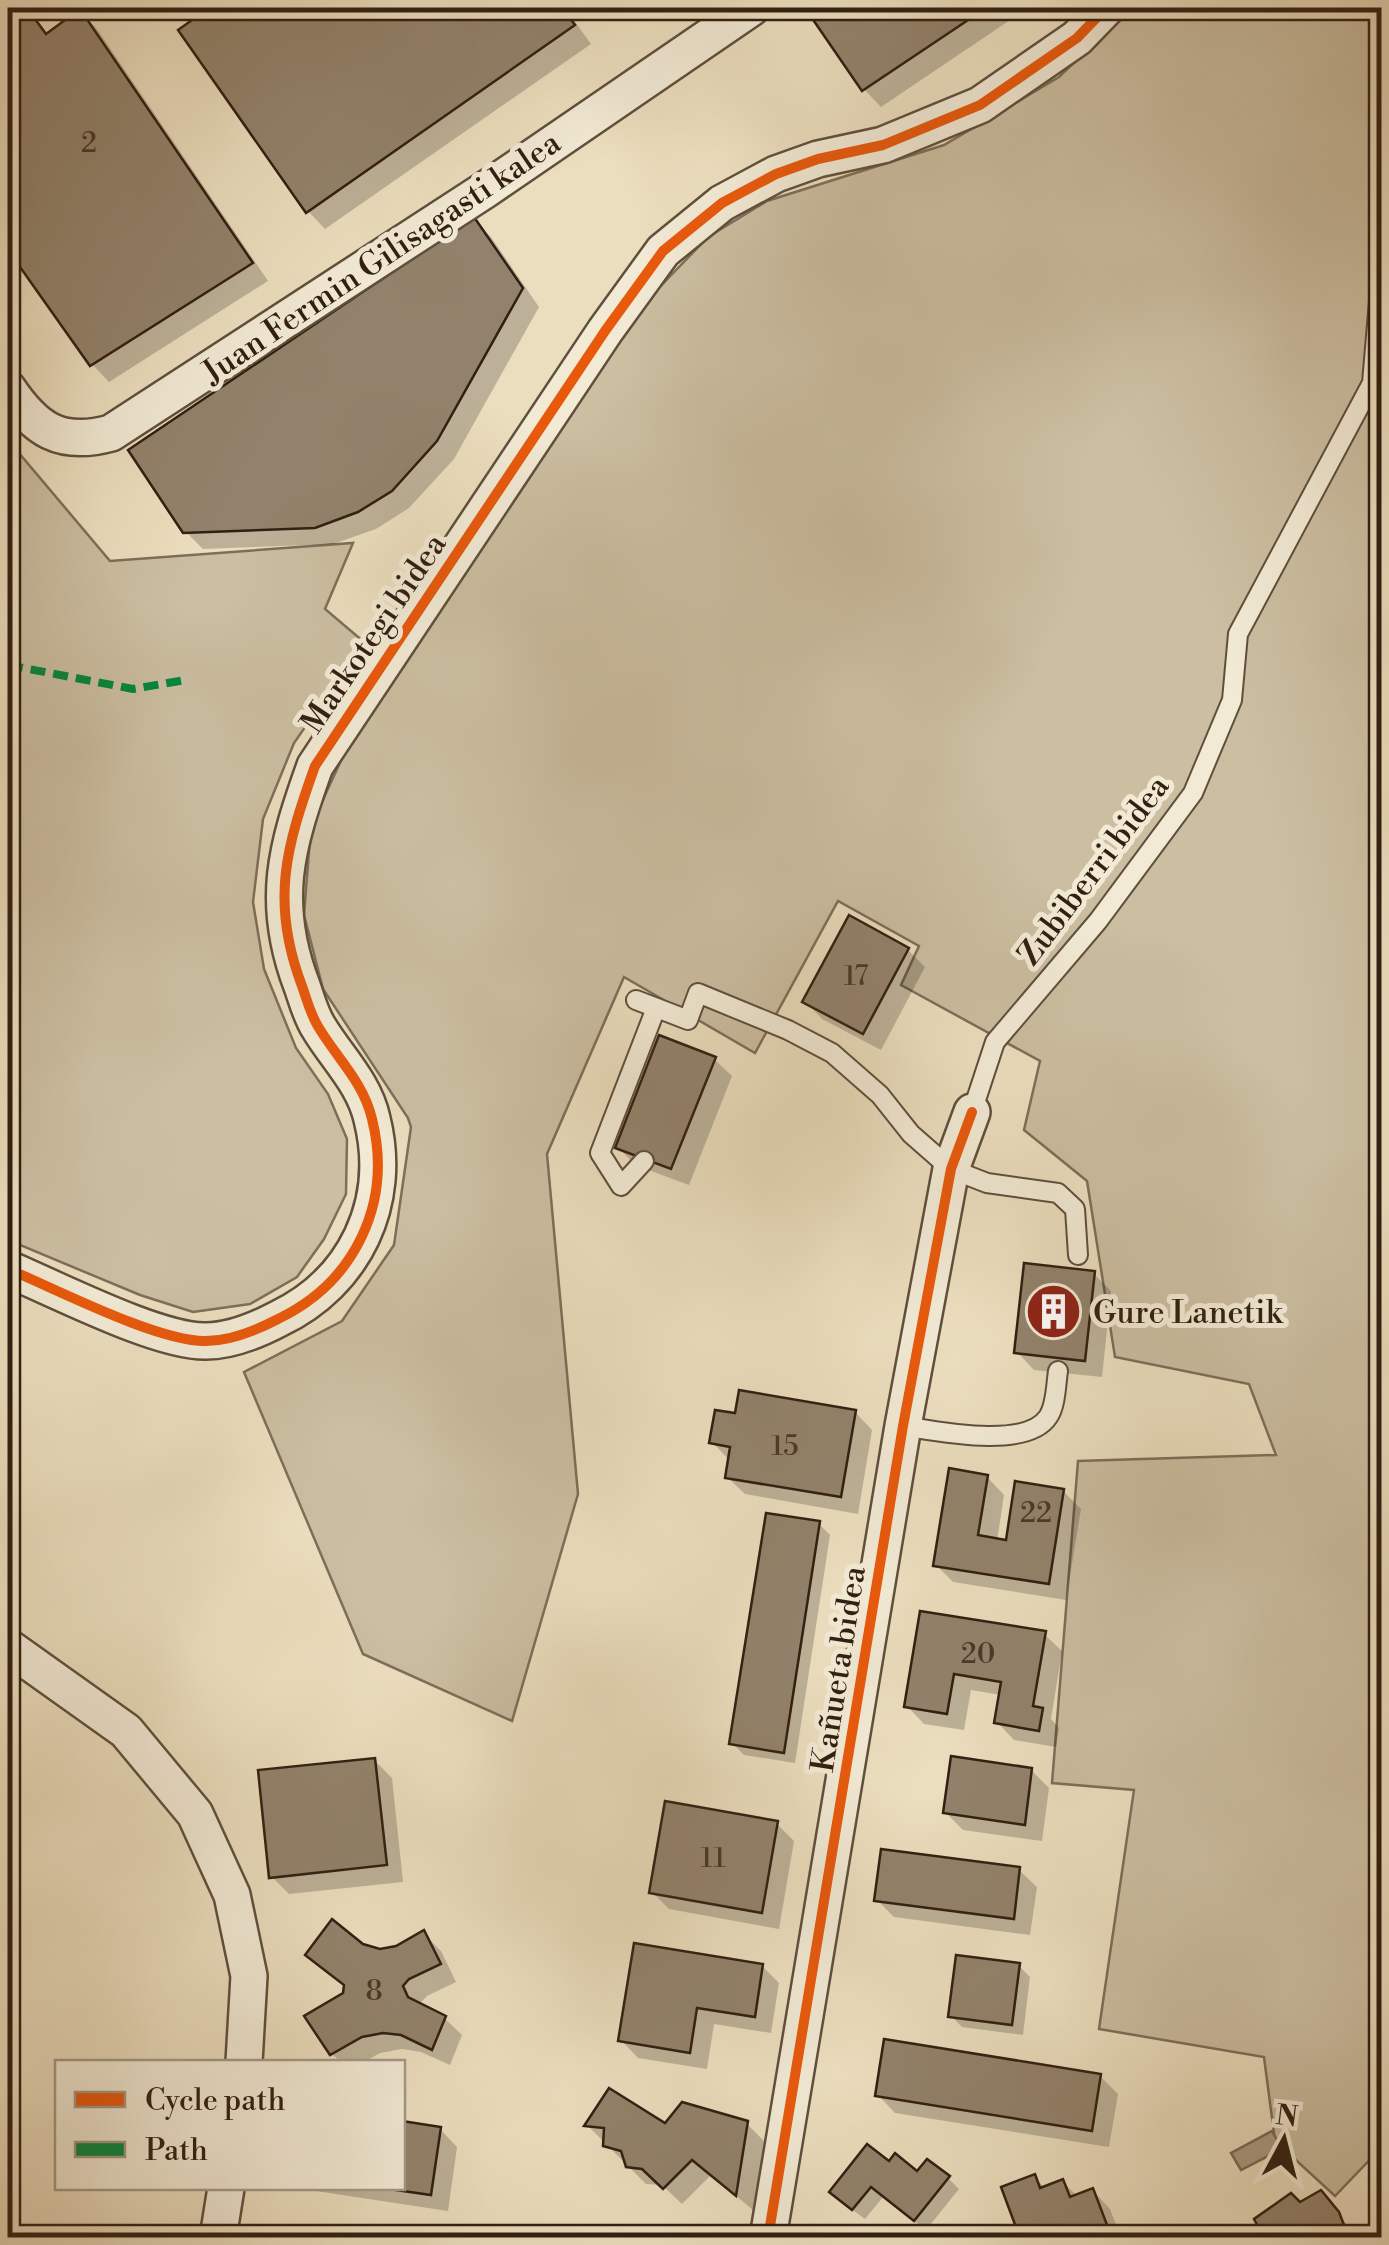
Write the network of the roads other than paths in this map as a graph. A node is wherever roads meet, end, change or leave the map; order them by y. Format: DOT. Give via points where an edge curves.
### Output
graph roads {
  1 [pos="1106,8"];
  2 [pos="729,14"];
  3 [pos="1382,266"];
  4 [pos="8,389"];
  5 [pos="636,1000"];
  6 [pos="656,1008"];
  7 [pos="972,1112"];
  8 [pos="644,1161"];
  9 [pos="951,1169"];
  10 [pos="1078,1255"];
  11 [pos="8,1269"];
  12 [pos="1058,1371"];
  13 [pos="904,1426"];
  14 [pos="8,1648"];
  15 [pos="244,2060"];
  16 [pos="226,2190"];
  17 [pos="218,2238"];
  18 [pos="768,2238"];
  1 -- 11 [label="street, Markotegi bidea" via="1078,38 980,105 883,145 776,174 722,203 663,251 315,766 290,834 282,901 292,961 317,1026 352,1072 372,1116 380,1169 370,1220 344,1270 306,1306 256,1330 206,1341 160,1332"];
  2 -- 4 [label="street, Juan Fermin Gilisagasti kalea" via="485,190 111,433 58,436 29,420"];
  3 -- 7 [label="lane, Zubiberri bidea" via="1372,384 1238,634 1232,700 1192,793 1098,921 996,1042"];
  5 -- 6 [label="lane"];
  6 -- 8 [label="lane" via="600,1153 621,1186"];
  6 -- 9 [label="lane" via="688,1020 698,992 832,1054"];
  7 -- 9 [label="street, Kañueta bidea"];
  9 -- 10 [label="lane" via="1058,1194 1075,1208"];
  9 -- 13 [label="street, Kañueta bidea"];
  12 -- 13 [label="lane" via="1049,1417 1035,1428 1012,1436"];
  13 -- 18 [label="street, Kañueta bidea"];
  14 -- 15 [label="street" via="126,1731 195,1814 232,1895 249,1976"];
  16 -- 17 [label="street"];
}
